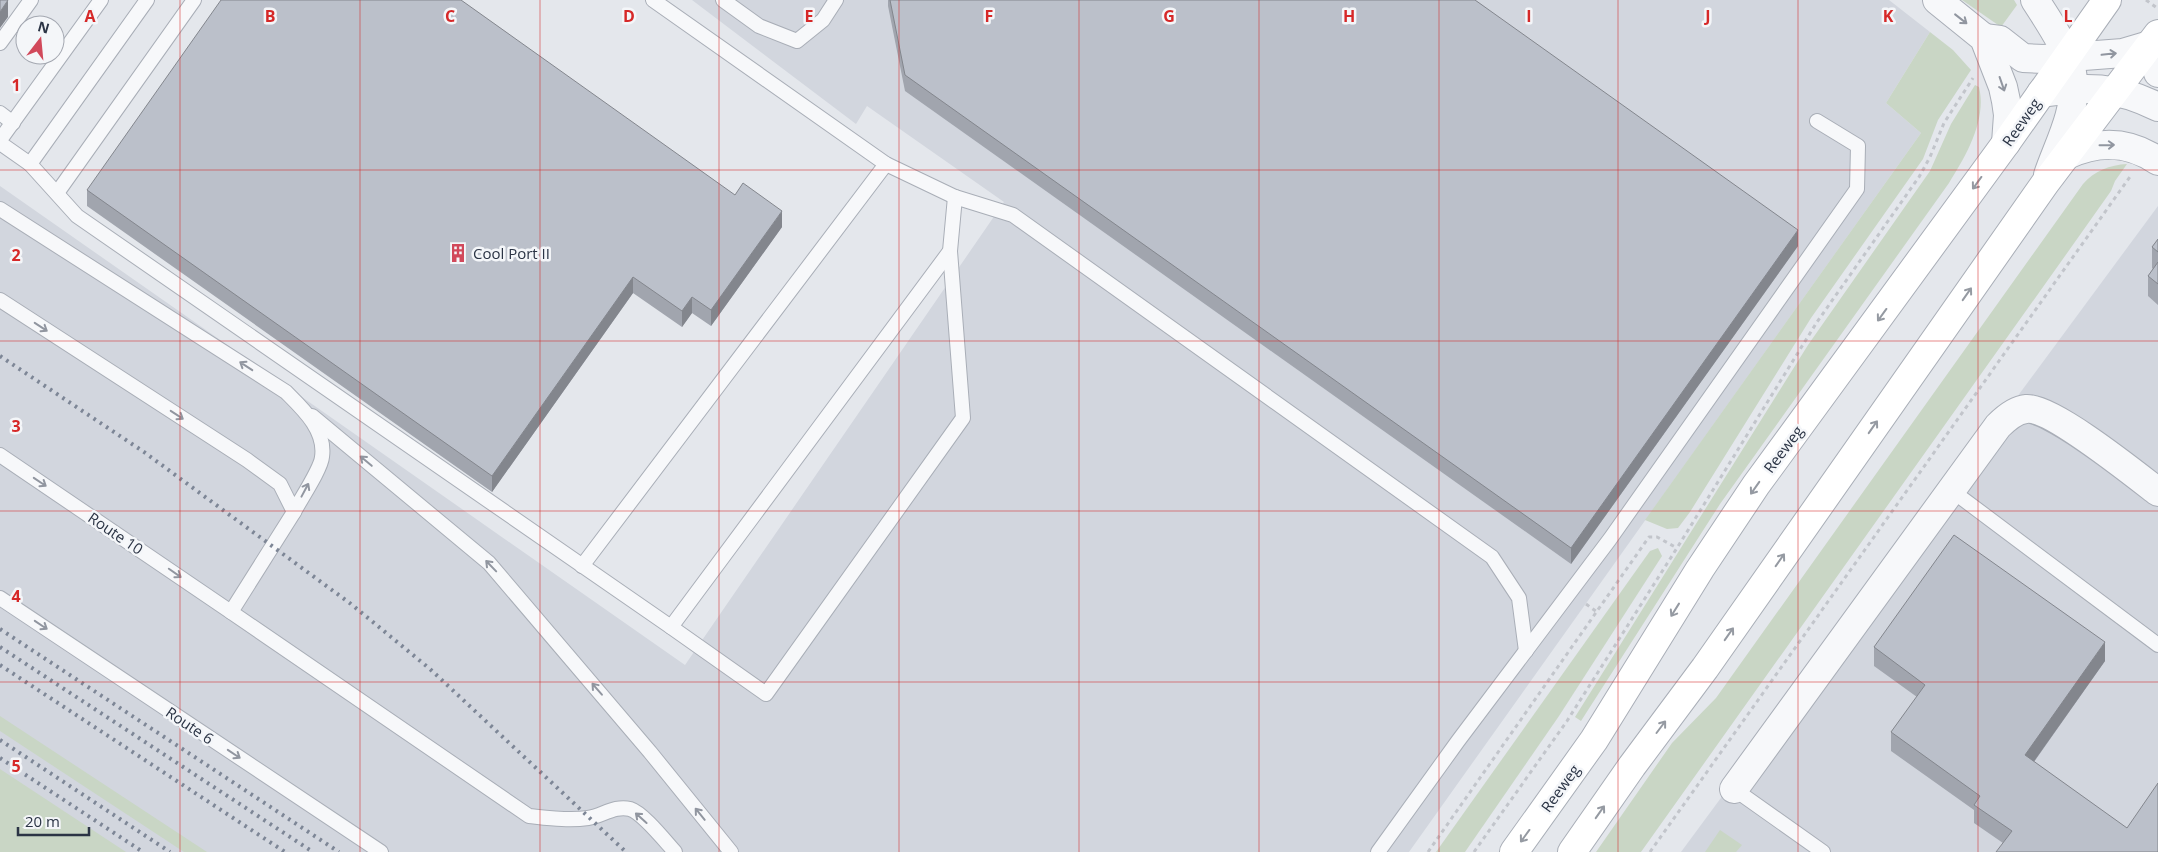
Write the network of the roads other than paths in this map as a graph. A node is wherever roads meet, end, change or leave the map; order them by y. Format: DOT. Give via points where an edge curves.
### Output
graph roads {
  1 [pos="31,0"];
  2 [pos="101,0"];
  3 [pos="147,0"];
  4 [pos="194,0"];
  5 [pos="653,0"];
  6 [pos="723,0"];
  7 [pos="836,0"];
  8 [pos="1937,0"];
  9 [pos="2041,10"];
  10 [pos="2100,11"];
  11 [pos="2154,39"];
  12 [pos="0,43"];
  13 [pos="1987,46"];
  14 [pos="2067,58"];
  15 [pos="2158,73"];
  16 [pos="2073,90"];
  17 [pos="2116,90"];
  18 [pos="2041,94"];
  19 [pos="2158,107"];
  20 [pos="0,113"];
  21 [pos="1817,120"];
  22 [pos="13,123"];
  23 [pos="0,141"];
  24 [pos="2006,143"];
  25 [pos="2067,155"];
  26 [pos="2152,157"];
  27 [pos="30,164"];
  28 [pos="886,164"];
  29 [pos="2046,182"];
  30 [pos="57,193"];
  31 [pos="956,197"];
  32 [pos="0,209"];
  33 [pos="950,251"];
  34 [pos="0,300"];
  35 [pos="308,413"];
  36 [pos="0,455"];
  37 [pos="1951,490"];
  38 [pos="2158,492"];
  39 [pos="294,512"];
  40 [pos="582,566"];
  41 [pos="0,598"];
  42 [pos="231,612"];
  43 [pos="671,627"];
  44 [pos="2158,646"];
  45 [pos="1526,651"];
  46 [pos="1734,789"];
  47 [pos="381,852"];
  48 [pos="675,852"];
  49 [pos="731,852"];
  50 [pos="1378,852"];
  51 [pos="1514,852"];
  52 [pos="1572,852"];
  53 [pos="1823,852"];
  1 -- 12 [label="lane"];
  2 -- 22 [label="lane"];
  3 -- 27 [label="lane"];
  4 -- 30 [label="lane"];
  5 -- 28 [label="lane"];
  6 -- 7 [label="lane" via="759,26 797,41 823,20"];
  8 -- 13 [label="street, one-way"];
  9 -- 10 [label="street" via="2076,24"];
  9 -- 14 [label="street"];
  10 -- 14 [label="main road, Reeweg"];
  14 -- 11 [label="street, one-way" via="2123,53"];
  11 -- 15 [label="street"];
  11 -- 17 [label="main road"];
  13 -- 14 [label="street" via="2000,40 2023,58"];
  13 -- 24 [label="street, one-way" via="2006,101"];
  14 -- 16 [label="street"];
  14 -- 18 [label="main road, Reeweg"];
  16 -- 17 [label="street"];
  16 -- 18 [label="street"];
  16 -- 29 [label="street" via="2066,128"];
  17 -- 19 [label="street"];
  17 -- 25 [label="main road"];
  18 -- 24 [label="main road, Reeweg"];
  20 -- 22 [label="lane"];
  21 -- 45 [label="lane" via="1858,146 1857,189 1610,539"];
  22 -- 23 [label="lane"];
  23 -- 27 [label="lane"];
  24 -- 51 [label="main road, Reeweg, one-way" via="1756,485 1594,740"];
  25 -- 26 [label="street, one-way" via="2091,146 2106,145 2134,147"];
  25 -- 29 [label="main road"];
  27 -- 30 [label="lane"];
  28 -- 31 [label="lane"];
  28 -- 40 [label="lane"];
  52 -- 29 [label="main road, one-way"];
  30 -- 40 [label="lane" via="77,216"];
  31 -- 33 [label="lane"];
  31 -- 45 [label="lane" via="1013,215 1492,558 1520,598"];
  35 -- 32 [label="lane, one-way" via="286,392"];
  33 -- 43 [label="lane"];
  33 -- 43 [label="lane" via="963,418 766,694"];
  34 -- 39 [label="lane, one-way" via="247,460 280,484"];
  39 -- 35 [label="lane, one-way" via="322,459 322,442"];
  49 -- 35 [label="lane, one-way" via="644,744 489,563"];
  36 -- 42 [label="lane, Route 10, one-way"];
  37 -- 38 [label="street" via="2007,416 2027,408 2042,412 2071,429"];
  37 -- 44 [label="lane"];
  37 -- 46 [label="street"];
  39 -- 42 [label="lane"];
  40 -- 43 [label="lane"];
  41 -- 47 [label="lane, Route 6, one-way"];
  48 -- 42 [label="lane, Route 10, one-way" via="631,810 621,808 581,819 529,816"];
  45 -- 50 [label="lane"];
  46 -- 53 [label="lane"];
}
